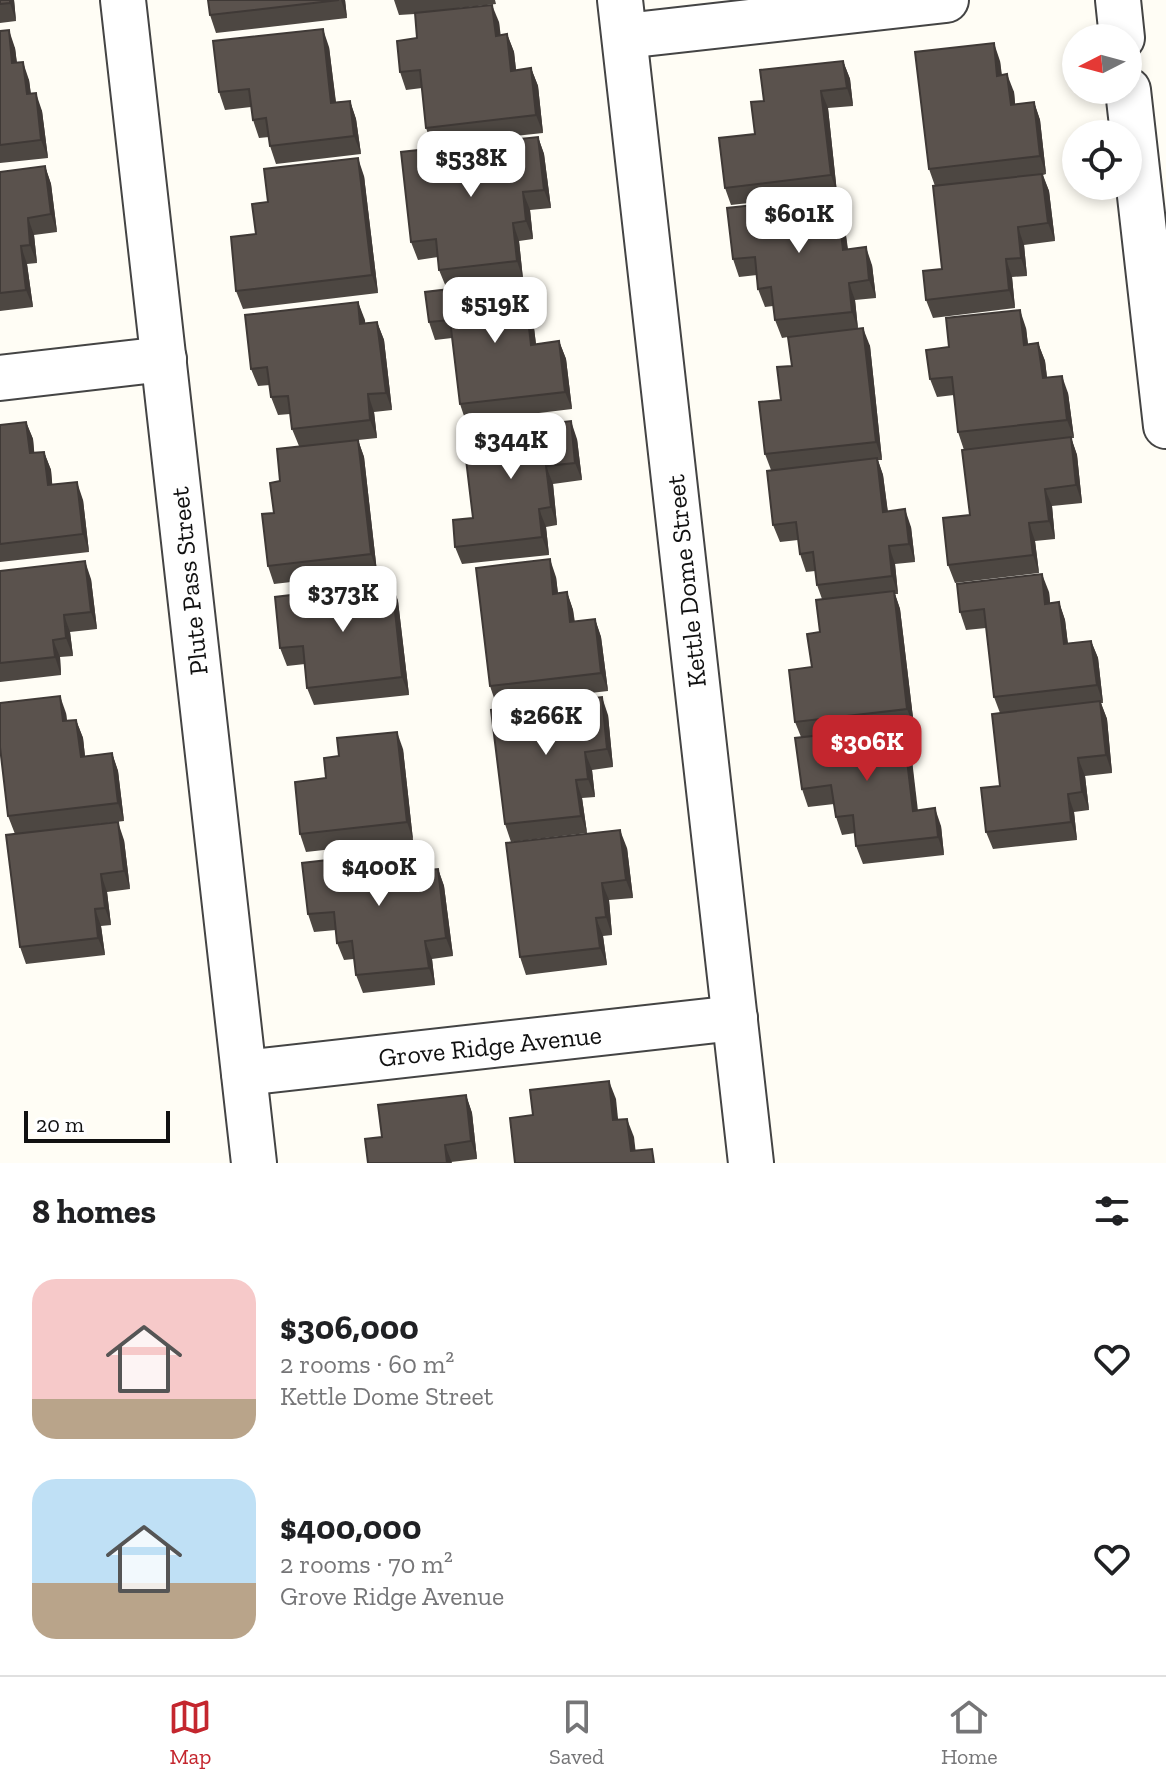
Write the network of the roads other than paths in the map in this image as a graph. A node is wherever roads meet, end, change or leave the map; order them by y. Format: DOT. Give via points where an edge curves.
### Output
graph roads {
  1 [pos="123,0"];
  2 [pos="946,0"];
  3 [pos="1118,0"];
  4 [pos="622,18"];
  5 [pos="1121,24"];
  6 [pos="1130,104"];
  7 [pos="1161,342"];
  8 [pos="164,359"];
  9 [pos="0,378"];
  10 [pos="1166,426"];
  11 [pos="735,1018"];
  12 [pos="244,1073"];
  13 [pos="254,1163"];
  14 [pos="751,1163"];
  1 -- 8 [label="street, Plute Pass Street"];
  2 -- 4 [label="street"];
  3 -- 5 [label="street"];
  4 -- 11 [label="street, Kettle Dome Street"];
  6 -- 7 [label="street"];
  7 -- 10 [label="street"];
  8 -- 9 [label="street"];
  8 -- 12 [label="street, Plute Pass Street"];
  11 -- 12 [label="street, Grove Ridge Avenue"];
  11 -- 14 [label="street, Kettle Dome Street"];
  12 -- 13 [label="street, Plute Pass Street"];
}
